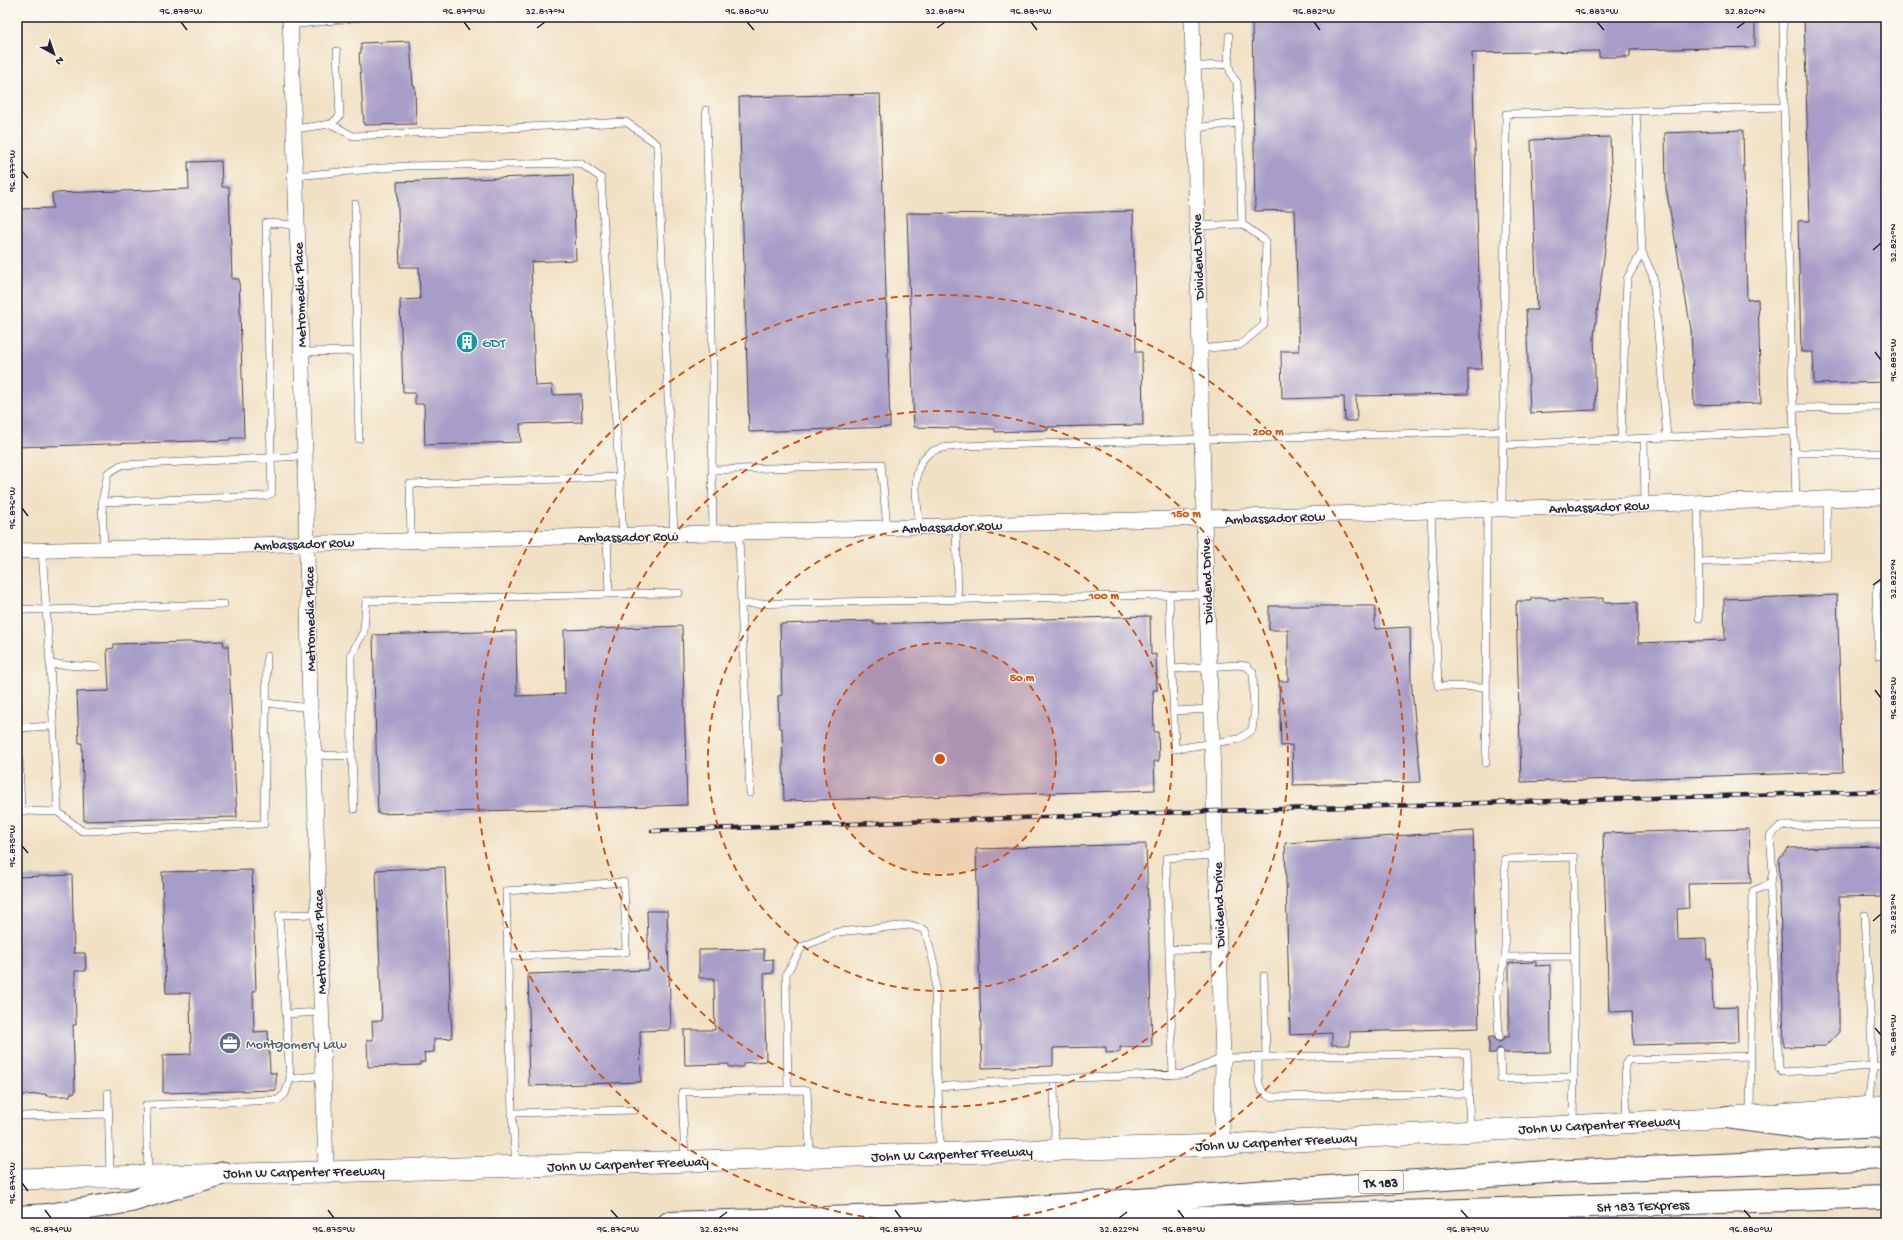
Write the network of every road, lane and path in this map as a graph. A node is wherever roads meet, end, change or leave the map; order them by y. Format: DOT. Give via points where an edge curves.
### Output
graph roads {
  1 [pos="362,17"];
  2 [pos="1192,17"];
  3 [pos="1783,17"];
  4 [pos="290,21"];
  5 [pos="1228,36"];
  6 [pos="337,51"];
  7 [pos="1229,64"];
  8 [pos="1192,68"];
  9 [pos="1784,108"];
  10 [pos="706,110"];
  11 [pos="1636,111"];
  12 [pos="1238,123"];
  13 [pos="331,124"];
  14 [pos="1193,128"];
  15 [pos="294,129"];
  16 [pos="296,176"];
  17 [pos="355,204"];
  18 [pos="1242,224"];
  19 [pos="297,225"];
  20 [pos="1196,226"];
  21 [pos="1642,252"];
  22 [pos="1199,350"];
  23 [pos="357,351"];
  24 [pos="302,352"];
  25 [pos="1886,407"];
  26 [pos="1792,408"];
  27 [pos="1503,431"];
  28 [pos="1793,431"];
  29 [pos="1667,437"];
  30 [pos="1644,438"];
  31 [pos="359,439"];
  32 [pos="1621,439"];
  33 [pos="1202,440"];
  34 [pos="1502,445"];
  35 [pos="1794,453"];
  36 [pos="1886,453"];
  37 [pos="305,456"];
  38 [pos="271,457"];
  39 [pos="712,470"];
  40 [pos="619,477"];
  41 [pos="1886,497"];
  42 [pos="1827,499"];
  43 [pos="1796,500"];
  44 [pos="102,502"];
  45 [pos="1698,503"];
  46 [pos="1645,505"];
  47 [pos="1495,510"];
  48 [pos="1431,512"];
  49 [pos="1204,519"];
  50 [pos="956,526"];
  51 [pos="920,527"];
  52 [pos="887,528"];
  53 [pos="739,532"];
  54 [pos="713,533"];
  55 [pos="674,534"];
  56 [pos="607,536"];
  57 [pos="623,536"];
  58 [pos="411,541"];
  59 [pos="307,543"];
  60 [pos="104,549"];
  61 [pos="42,550"];
  62 [pos="17,551"];
  63 [pos="1698,562"];
  64 [pos="1886,580"];
  65 [pos="679,593"];
  66 [pos="609,594"];
  67 [pos="1169,595"];
  68 [pos="1207,595"];
  69 [pos="958,600"];
  70 [pos="224,604"];
  71 [pos="741,604"];
  72 [pos="17,609"];
  73 [pos="46,610"];
  74 [pos="1698,618"];
  75 [pos="267,656"];
  76 [pos="1879,656"];
  77 [pos="50,664"];
  78 [pos="1209,666"];
  79 [pos="97,667"];
  80 [pos="1172,669"];
  81 [pos="1486,687"];
  82 [pos="266,703"];
  83 [pos="310,708"];
  84 [pos="1211,710"];
  85 [pos="1174,711"];
  86 [pos="17,712"];
  87 [pos="53,726"];
  88 [pos="18,728"];
  89 [pos="1212,743"];
  90 [pos="314,755"];
  91 [pos="352,756"];
  92 [pos="1486,763"];
  93 [pos="750,793"];
  94 [pos="354,809"];
  95 [pos="58,812"];
  96 [pos="1886,825"];
  97 [pos="1216,855"];
  98 [pos="1770,884"];
  99 [pos="319,914"];
  100 [pos="1865,915"];
  101 [pos="1169,949"];
  102 [pos="1219,950"];
  103 [pos="508,956"];
  104 [pos="1575,956"];
  105 [pos="1505,957"];
  106 [pos="1264,976"];
  107 [pos="321,1012"];
  108 [pos="286,1014"];
  109 [pos="1499,1037"];
  110 [pos="1500,1053"];
  111 [pos="1751,1056"];
  112 [pos="1258,1057"];
  113 [pos="1266,1057"];
  114 [pos="1223,1058"];
  115 [pos="1873,1066"];
  116 [pos="1886,1066"];
  117 [pos="323,1075"];
  118 [pos="1173,1075"];
  119 [pos="1574,1077"];
  120 [pos="290,1079"];
  121 [pos="1054,1079"];
  122 [pos="938,1088"];
  123 [pos="788,1090"];
  124 [pos="108,1093"];
  125 [pos="1469,1093"];
  126 [pos="1877,1107"];
  127 [pos="635,1110"];
  128 [pos="512,1113"];
  129 [pos="108,1114"];
  130 [pos="17,1116"];
  131 [pos="1750,1116"];
  132 [pos="1727,1117"];
  133 [pos="1627,1122"];
  134 [pos="1573,1126"];
  135 [pos="1886,1126"];
  136 [pos="1471,1131"];
  137 [pos="1222,1145"];
  138 [pos="1055,1150"];
  139 [pos="940,1153"];
  140 [pos="810,1157"];
  141 [pos="1886,1158"];
  142 [pos="685,1161"];
  143 [pos="516,1166"];
  144 [pos="326,1172"];
  145 [pos="224,1173"];
  146 [pos="148,1175"];
  147 [pos="110,1176"];
  148 [pos="17,1179"];
  149 [pos="1886,1197"];
  150 [pos="917,1215"];
  151 [pos="17,1217"];
  152 [pos="669,1223"];
  153 [pos="982,1223"];
  154 [pos="1040,1223"];
  1 -- 4 [label="lane"];
  2 -- 8 [label="street, Dividend Drive"];
  3 -- 9 [label="lane"];
  4 -- 15 [label="street, Metromedia Place"];
  5 -- 7 [label="lane"];
  6 -- 13 [label="lane" via="340,116"];
  7 -- 8 [label="lane"];
  7 -- 12 [label="lane" via="1231,77 1236,82"];
  8 -- 14 [label="street, Dividend Drive"];
  9 -- 11 [label="lane"];
  9 -- 26 [label="lane"];
  10 -- 39 [label="lane" via="713,373"];
  11 -- 21 [label="lane"];
  11 -- 27 [label="lane" via="1506,114"];
  12 -- 14 [label="lane"];
  12 -- 18 [label="lane"];
  13 -- 15 [label="lane"];
  13 -- 55 [label="lane" via="353,136 626,122 657,144"];
  14 -- 20 [label="street, Dividend Drive"];
  15 -- 16 [label="street, Metromedia Place"];
  16 -- 19 [label="street, Metromedia Place"];
  16 -- 40 [label="lane" via="406,166 580,163 601,178"];
  17 -- 23 [label="lane"];
  18 -- 20 [label="lane"];
  18 -- 22 [label="lane" via="1266,241 1264,325 1240,345"];
  19 -- 24 [label="street, Metromedia Place"];
  19 -- 38 [label="lane" via="266,223"];
  20 -- 22 [label="street, Dividend Drive"];
  21 -- 29 [label="lane" via="1653,276"];
  21 -- 32 [label="lane" via="1627,279"];
  22 -- 33 [label="street, Dividend Drive"];
  23 -- 24 [label="lane"];
  23 -- 31 [label="lane"];
  24 -- 37 [label="street, Metromedia Place"];
  25 -- 26 [label="lane"];
  26 -- 28 [label="lane"];
  27 -- 33 [label="lane"];
  27 -- 34 [label="lane"];
  28 -- 29 [label="lane"];
  28 -- 35 [label="lane"];
  29 -- 30 [label="lane"];
  30 -- 32 [label="lane"];
  30 -- 46 [label="lane"];
  32 -- 34 [label="lane"];
  33 -- 49 [label="street, Dividend Drive"];
  33 -- 51 [label="lane" via="941,448 927,454 918,469 916,492"];
  34 -- 47 [label="lane"];
  35 -- 36 [label="lane"];
  35 -- 43 [label="lane"];
  37 -- 38 [label="lane"];
  37 -- 59 [label="street, Metromedia Place"];
  38 -- 44 [label="lane" via="121,464 108,473"];
  38 -- 44 [label="lane" via="272,493 266,496"];
  39 -- 52 [label="lane" via="881,464"];
  39 -- 54 [label="lane"];
  40 -- 57 [label="lane"];
  40 -- 58 [label="lane" via="410,484"];
  41 -- 42 [label="street, Ambassador Row"];
  42 -- 43 [label="street, Ambassador Row"];
  42 -- 63 [label="lane" via="1827,556"];
  43 -- 45 [label="street, Ambassador Row"];
  44 -- 60 [label="lane"];
  45 -- 46 [label="street, Ambassador Row"];
  45 -- 63 [label="lane"];
  46 -- 47 [label="street, Ambassador Row"];
  47 -- 48 [label="street, Ambassador Row"];
  47 -- 81 [label="lane"];
  48 -- 49 [label="street, Ambassador Row"];
  48 -- 81 [label="lane" via="1438,686"];
  49 -- 50 [label="street, Ambassador Row"];
  49 -- 68 [label="street, Dividend Drive"];
  50 -- 51 [label="street, Ambassador Row"];
  50 -- 69 [label="lane"];
  51 -- 52 [label="street, Ambassador Row"];
  52 -- 53 [label="street, Ambassador Row"];
  53 -- 54 [label="street, Ambassador Row"];
  53 -- 71 [label="lane"];
  54 -- 55 [label="street, Ambassador Row"];
  55 -- 57 [label="street, Ambassador Row"];
  56 -- 57 [label="street, Ambassador Row"];
  56 -- 58 [label="street, Ambassador Row"];
  56 -- 66 [label="lane"];
  58 -- 59 [label="street, Ambassador Row"];
  59 -- 60 [label="street, Ambassador Row"];
  59 -- 83 [label="street, Metromedia Place"];
  60 -- 61 [label="street, Ambassador Row"];
  61 -- 62 [label="street, Ambassador Row"];
  61 -- 73 [label="lane"];
  63 -- 74 [label="lane"];
  64 -- 76 [label="lane" via="1878,586 1876,593"];
  65 -- 66 [label="lane"];
  66 -- 91 [label="lane" via="366,601 364,631 351,655"];
  67 -- 68 [label="lane"];
  67 -- 69 [label="lane"];
  67 -- 80 [label="lane"];
  68 -- 78 [label="street, Dividend Drive"];
  69 -- 71 [label="lane"];
  70 -- 73 [label="lane"];
  71 -- 93 [label="lane"];
  72 -- 73 [label="lane"];
  73 -- 77 [label="lane"];
  75 -- 82 [label="lane"];
  77 -- 79 [label="lane"];
  77 -- 87 [label="lane"];
  78 -- 80 [label="lane"];
  78 -- 84 [label="street, Dividend Drive"];
  78 -- 89 [label="lane" via="1246,666 1253,672 1252,730 1239,739"];
  80 -- 85 [label="lane"];
  81 -- 92 [label="lane"];
  82 -- 83 [label="lane"];
  82 -- 95 [label="lane" via="264,824 82,831"];
  83 -- 90 [label="street, Metromedia Place"];
  84 -- 85 [label="lane"];
  84 -- 89 [label="street, Dividend Drive"];
  85 -- 89 [label="lane" via="1175,748"];
  86 -- 88 [label="lane"];
  87 -- 88 [label="lane"];
  87 -- 95 [label="lane"];
  88 -- 95 [label="lane" via="21,811"];
  89 -- 97 [label="street, Dividend Drive"];
  90 -- 91 [label="lane"];
  90 -- 99 [label="street, Metromedia Place"];
  91 -- 94 [label="lane"];
  96 -- 98 [label="lane" via="1780,826 1770,836"];
  97 -- 101 [label="lane" via="1166,858"];
  97 -- 102 [label="street, Dividend Drive"];
  98 -- 111 [label="lane" via="1753,891"];
  98 -- 115 [label="lane" via="1778,1068 1782,1072"];
  99 -- 107 [label="street, Metromedia Place"];
  99 -- 108 [label="lane" via="279,915"];
  100 -- 115 [label="lane"];
  101 -- 102 [label="lane"];
  101 -- 118 [label="lane"];
  102 -- 114 [label="street, Dividend Drive"];
  103 -- 103 [label="lane" via="506,891 624,882 626,952"];
  103 -- 128 [label="lane"];
  104 -- 105 [label="lane"];
  104 -- 105 [label="lane" via="1574,858 1505,859"];
  104 -- 119 [label="lane"];
  105 -- 109 [label="lane" via="1496,995"];
  106 -- 113 [label="lane"];
  107 -- 108 [label="lane"];
  107 -- 117 [label="street, Metromedia Place"];
  108 -- 120 [label="lane"];
  110 -- 119 [label="lane" via="1501,1079"];
  111 -- 131 [label="lane"];
  111 -- 133 [label="lane" via="1628,1060"];
  112 -- 113 [label="lane"];
  112 -- 114 [label="lane"];
  112 -- 125 [label="lane" via="1261,1091 1265,1096"];
  113 -- 125 [label="lane" via="1467,1053"];
  114 -- 118 [label="lane" via="1185,1074"];
  114 -- 137 [label="street, Dividend Drive"];
  115 -- 116 [label="lane"];
  115 -- 126 [label="lane"];
  117 -- 120 [label="lane"];
  117 -- 144 [label="street, Metromedia Place"];
  118 -- 121 [label="lane"];
  119 -- 134 [label="lane"];
  120 -- 146 [label="lane" via="285,1094 278,1100 146,1105"];
  121 -- 122 [label="lane"];
  121 -- 138 [label="lane"];
  122 -- 123 [label="lane" via="935,968 925,930 911,925 837,932 802,947 786,974"];
  122 -- 139 [label="lane"];
  123 -- 140 [label="lane" via="807,1090"];
  123 -- 142 [label="lane" via="682,1092"];
  124 -- 129 [label="lane"];
  125 -- 136 [label="lane"];
  126 -- 131 [label="main road, John W Carpenter Freeway"];
  127 -- 128 [label="lane"];
  128 -- 143 [label="lane"];
  129 -- 130 [label="lane"];
  129 -- 147 [label="lane"];
  131 -- 132 [label="main road, John W Carpenter Freeway"];
  132 -- 133 [label="main road, John W Carpenter Freeway"];
  132 -- 135 [label="highway" via="1812,1129"];
  133 -- 134 [label="main road, John W Carpenter Freeway"];
  134 -- 136 [label="main road, John W Carpenter Freeway"];
  136 -- 137 [label="main road, John W Carpenter Freeway"];
  137 -- 138 [label="main road, John W Carpenter Freeway"];
  138 -- 139 [label="main road, John W Carpenter Freeway"];
  139 -- 140 [label="main road, John W Carpenter Freeway"];
  140 -- 142 [label="main road, John W Carpenter Freeway"];
  141 -- 150 [label="highway, TX 183" via="1548,1172"];
  142 -- 143 [label="main road, John W Carpenter Freeway"];
  143 -- 144 [label="main road, John W Carpenter Freeway"];
  144 -- 145 [label="main road, John W Carpenter Freeway"];
  145 -- 146 [label="main road, John W Carpenter Freeway"];
  145 -- 151 [label="highway" via="131,1201 48,1215"];
  146 -- 147 [label="main road, John W Carpenter Freeway"];
  147 -- 148 [label="main road, John W Carpenter Freeway"];
  149 -- 154 [label="highway, SH 183 TEXpress"];
  150 -- 152 [label="highway, TX 183"];
  150 -- 153 [label="highway"];
}
